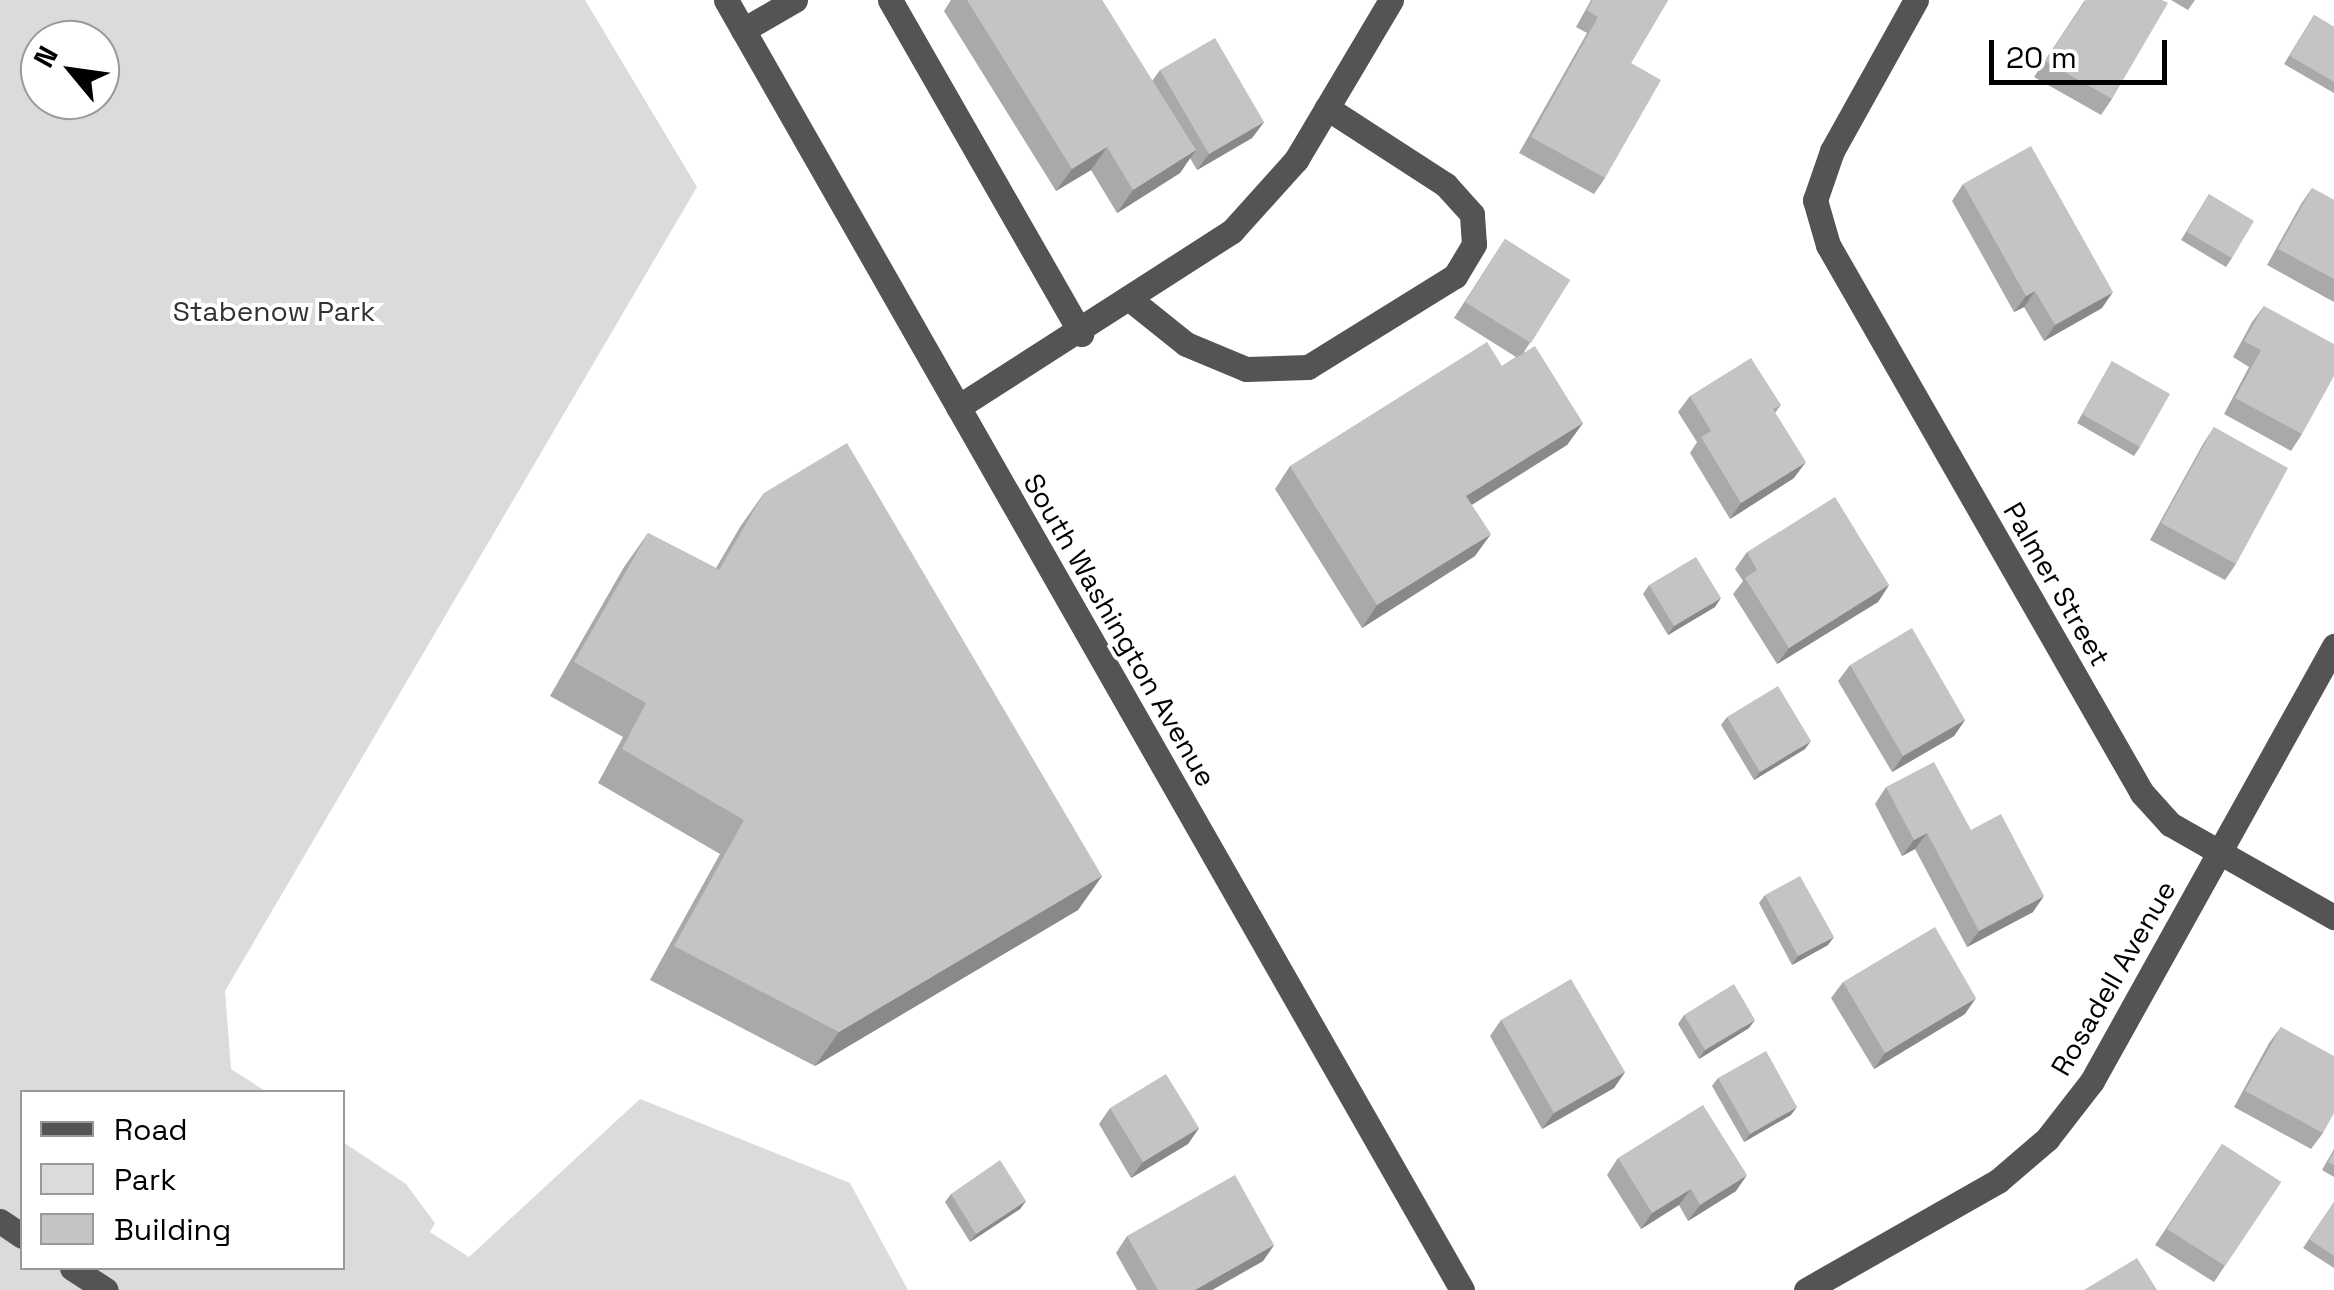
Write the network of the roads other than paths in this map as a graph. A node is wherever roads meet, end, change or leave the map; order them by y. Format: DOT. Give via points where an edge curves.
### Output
graph roads {
  1 [pos="726,0"];
  2 [pos="795,0"];
  3 [pos="890,0"];
  4 [pos="1391,0"];
  5 [pos="1916,0"];
  6 [pos="743,30"];
  7 [pos="1327,108"];
  8 [pos="1131,300"];
  9 [pos="1081,334"];
  10 [pos="958,407"];
  11 [pos="2334,646"];
  12 [pos="2219,852"];
  13 [pos="2334,918"];
  14 [pos="75,1270"];
  15 [pos="106,1290"];
  16 [pos="1462,1290"];
  17 [pos="1806,1290"];
  1 -- 6 [label="street, South Washington Avenue"];
  2 -- 6 [label="street"];
  3 -- 9 [label="street"];
  4 -- 7 [label="street"];
  5 -- 12 [label="street, Palmer Street" via="1815,200 1828,245 2142,793 2170,824"];
  6 -- 10 [label="street, South Washington Avenue"];
  7 -- 8 [label="street" via="1232,232"];
  7 -- 8 [label="street" via="1446,185 1472,214 1474,244 1455,276 1308,368 1246,369 1186,344"];
  8 -- 9 [label="street"];
  9 -- 10 [label="street"];
  10 -- 16 [label="street, South Washington Avenue"];
  11 -- 12 [label="street, Rosadell Avenue"];
  12 -- 13 [label="street, Palmer Street"];
  12 -- 17 [label="street, Rosadell Avenue" via="2092,1080 2047,1139 1998,1181"];
  14 -- 15 [label="street"];
}
